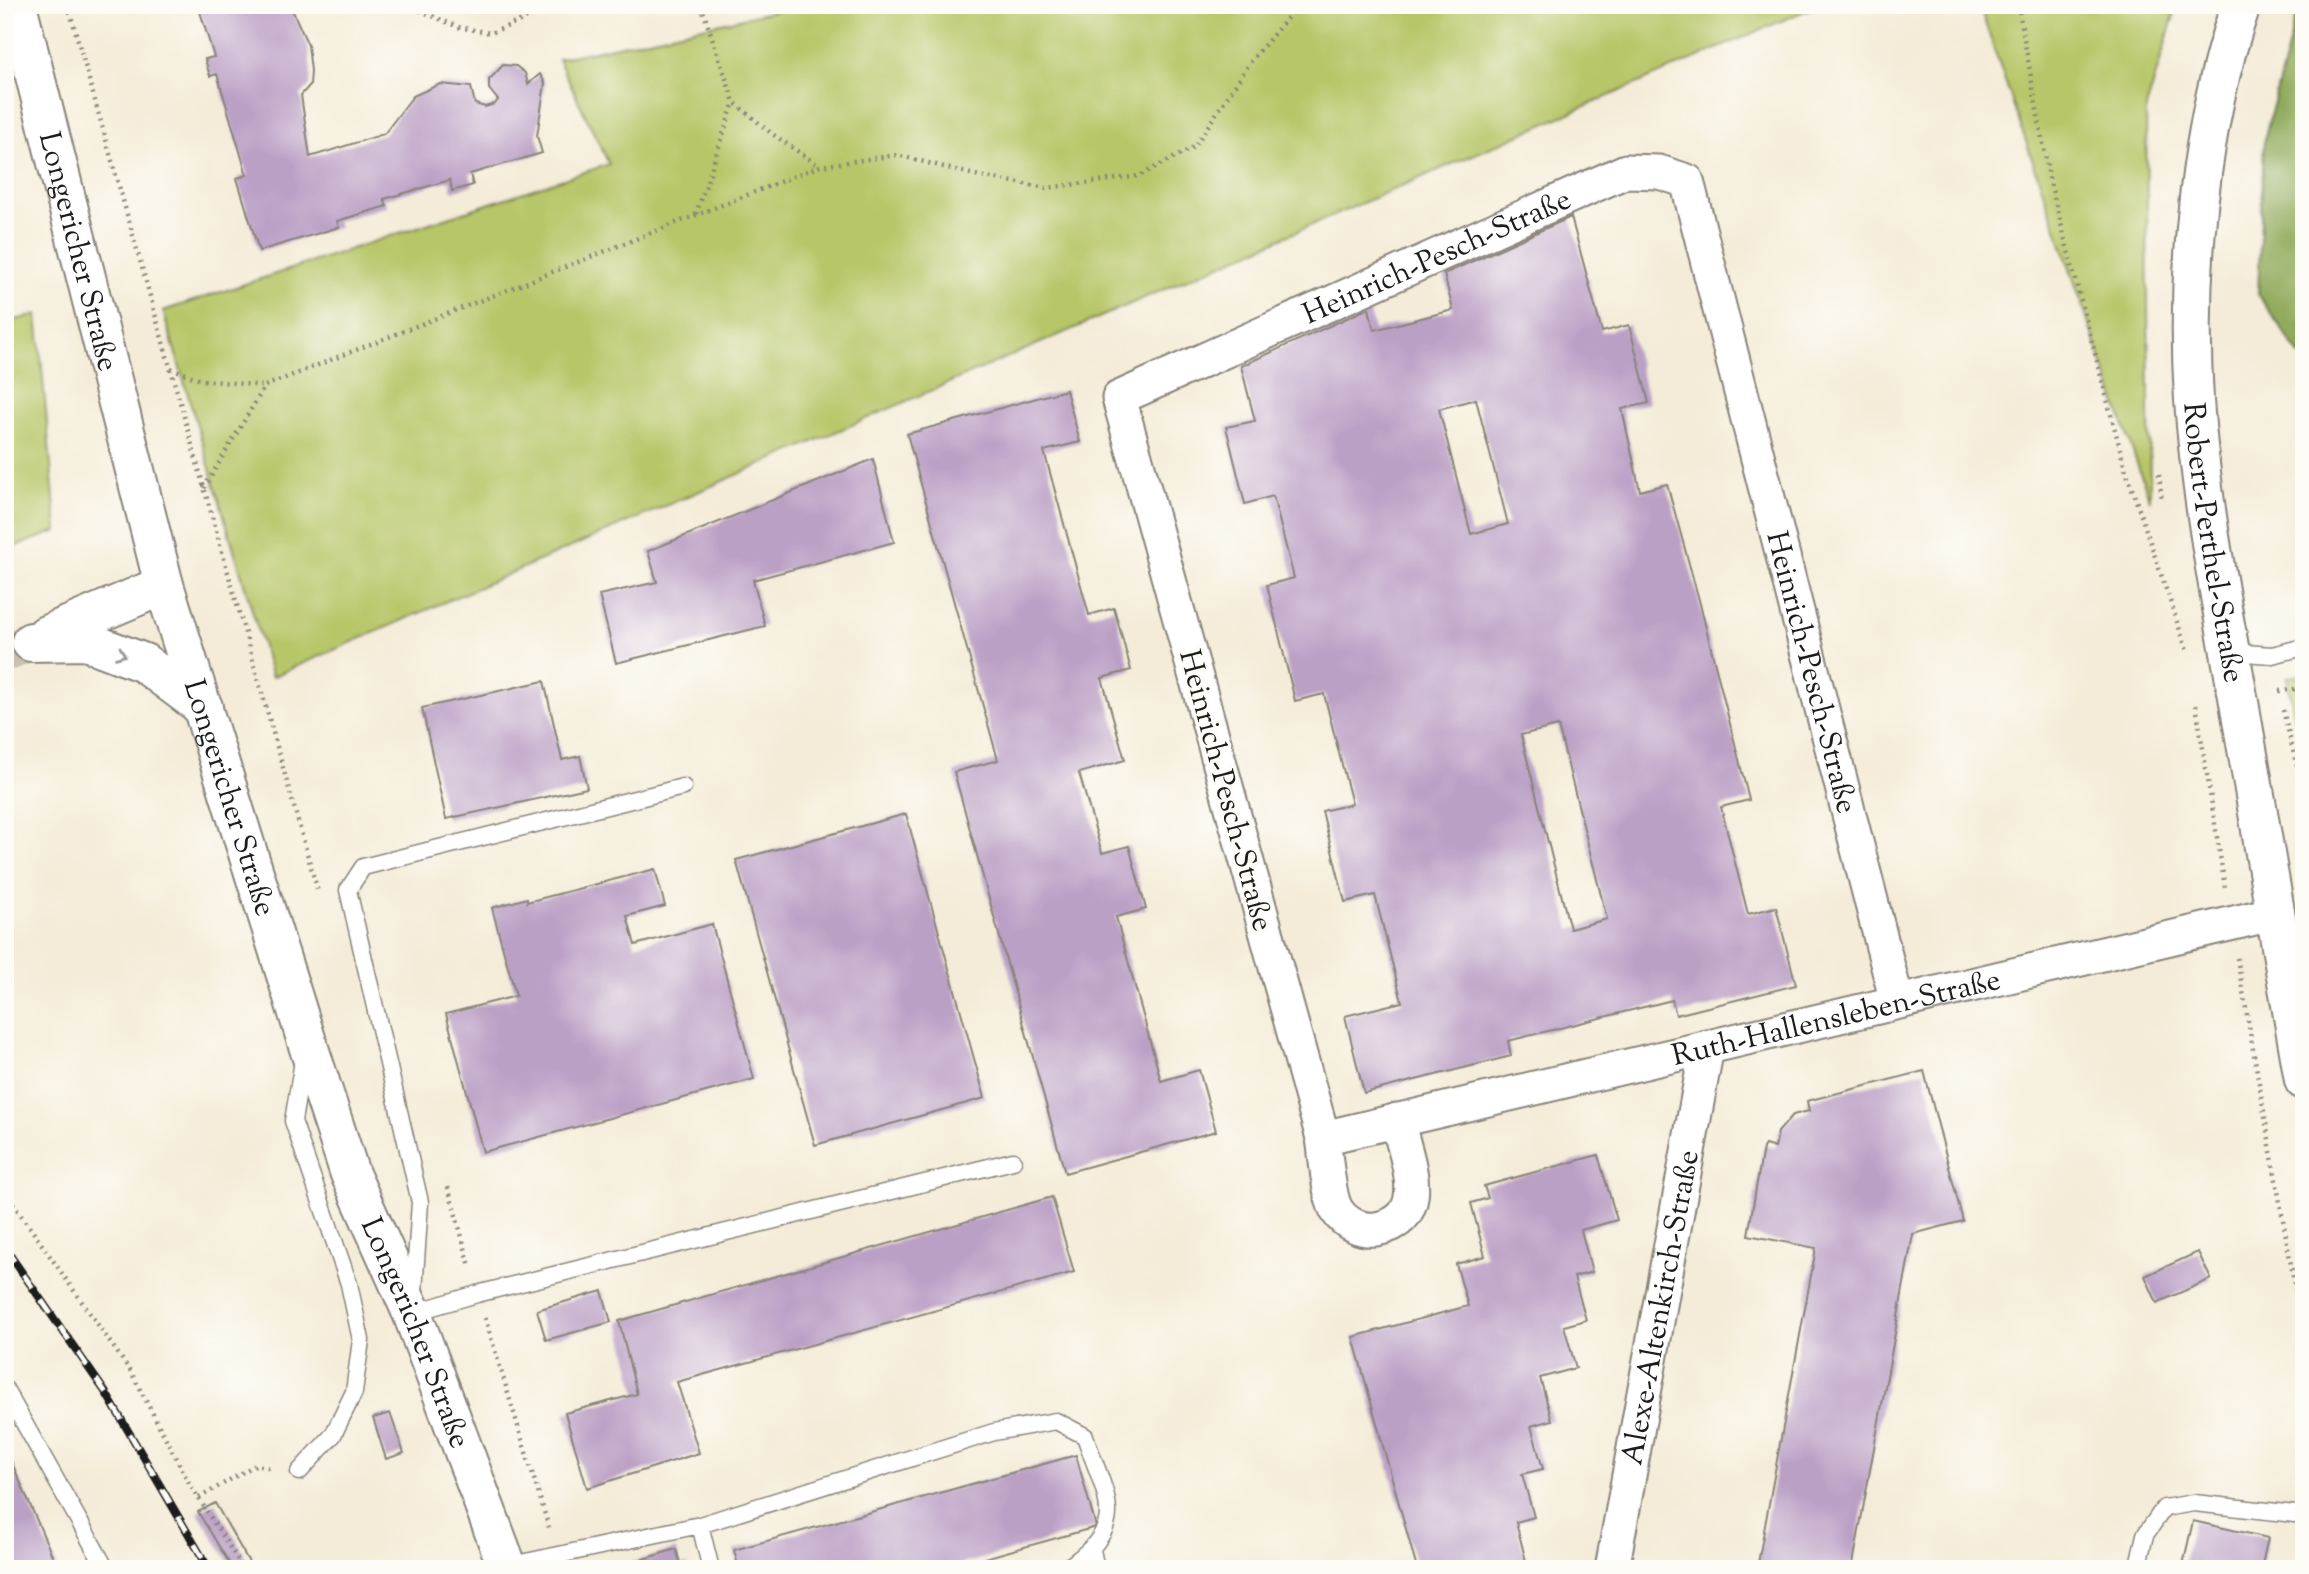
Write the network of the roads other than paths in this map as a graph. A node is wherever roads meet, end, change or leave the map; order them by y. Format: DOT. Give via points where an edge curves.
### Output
graph roads {
  1 [pos="17,5"];
  2 [pos="2241,5"];
  3 [pos="164,585"];
  4 [pos="2304,647"];
  5 [pos="2230,652"];
  6 [pos="203,707"];
  7 [pos="683,787"];
  8 [pos="2276,912"];
  9 [pos="1897,1002"];
  10 [pos="307,1042"];
  11 [pos="1707,1047"];
  12 [pos="2304,1080"];
  13 [pos="1396,1120"];
  14 [pos="1323,1138"];
  15 [pos="1013,1161"];
  16 [pos="412,1313"];
  17 [pos="5,1389"];
  18 [pos="299,1472"];
  19 [pos="2304,1515"];
  20 [pos="700,1525"];
  21 [pos="1091,1550"];
  22 [pos="507,1567"];
  23 [pos="106,1569"];
  24 [pos="711,1569"];
  25 [pos="1065,1569"];
  26 [pos="1097,1569"];
  27 [pos="1612,1569"];
  28 [pos="2137,1569"];
  1 -- 3 [label="street, Longericher Straße"];
  2 -- 5 [label="street, Robert-Perthel-Straße" via="2214,106 2194,282 2194,399"];
  3 -- 6 [label="street, Longericher Straße"];
  3 -- 6 [label="street, one-way" via="31,642 86,641 144,663"];
  4 -- 5 [label="lane" via="2272,655"];
  5 -- 8 [label="street, Robert-Perthel-Straße"];
  6 -- 10 [label="street, Longericher Straße"];
  7 -- 16 [label="lane" via="363,867 348,890 420,1202"];
  8 -- 9 [label="street, Ruth-Hallensleben-Straße"];
  8 -- 12 [label="street, Robert-Perthel-Straße"];
  9 -- 11 [label="street, Ruth-Hallensleben-Straße"];
  9 -- 14 [label="street, Heinrich-Pesch-Straße" via="1687,181 1659,172 1626,171 1119,398"];
  10 -- 16 [label="street, Longericher Straße" via="350,1174"];
  10 -- 18 [label="lane" via="293,1121 349,1284 361,1340 354,1392 333,1435"];
  11 -- 13 [label="street, Ruth-Hallensleben-Straße"];
  11 -- 27 [label="street, Alexe-Altenkirch-Straße"];
  13 -- 14 [label="street, Ruth-Hallensleben-Straße"];
  13 -- 14 [label="street" via="1413,1190 1411,1204 1387,1227 1355,1227 1335,1210"];
  15 -- 16 [label="lane"];
  16 -- 22 [label="street, Longericher Straße"];
  17 -- 23 [label="lane"];
  19 -- 28 [label="lane" via="2194,1503 2164,1508 2145,1535"];
  20 -- 21 [label="lane" via="993,1432 1056,1421 1085,1436 1109,1515 1104,1534"];
  20 -- 22 [label="lane"];
  20 -- 24 [label="lane"];
  21 -- 25 [label="lane"];
  21 -- 26 [label="lane"];
}
